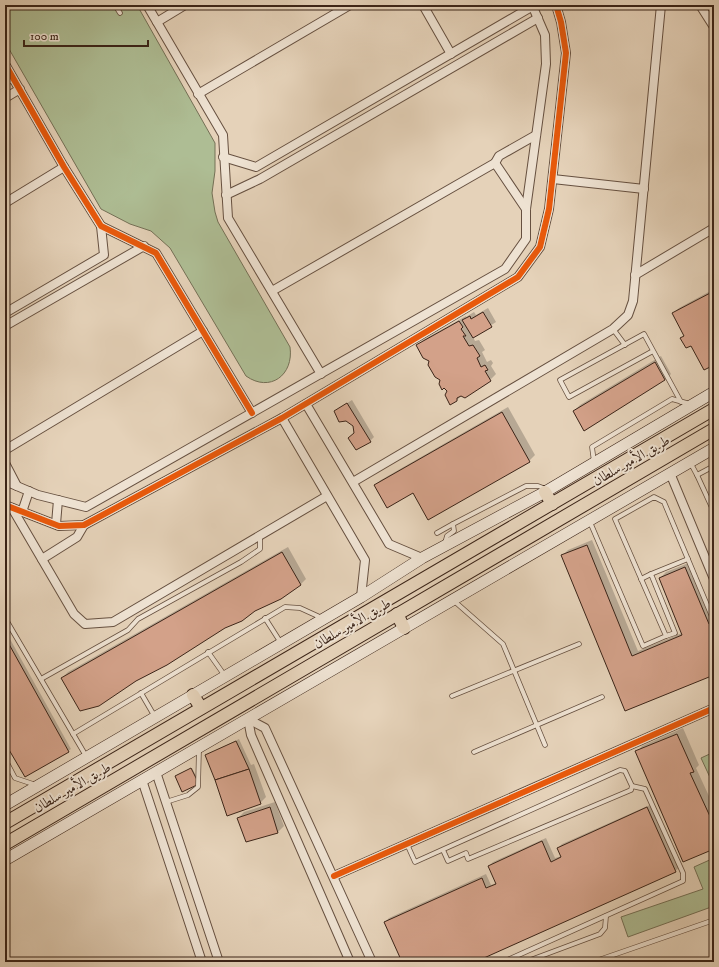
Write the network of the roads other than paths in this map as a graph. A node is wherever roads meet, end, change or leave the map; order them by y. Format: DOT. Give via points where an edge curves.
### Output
graph roads {
  1 [pos="115,5"];
  2 [pos="147,5"];
  3 [pos="185,5"];
  4 [pos="350,5"];
  5 [pos="423,5"];
  6 [pos="556,5"];
  7 [pos="662,5"];
  8 [pos="700,5"];
  9 [pos="533,6"];
  10 [pos="120,14"];
  11 [pos="538,18"];
  12 [pos="157,22"];
  13 [pos="714,27"];
  14 [pos="451,54"];
  15 [pos="5,64"];
  16 [pos="9,80"];
  17 [pos="20,90"];
  18 [pos="198,94"];
  19 [pos="5,98"];
  20 [pos="536,135"];
  21 [pos="223,157"];
  22 [pos="495,163"];
  23 [pos="64,167"];
  24 [pos="256,167"];
  25 [pos="260,179"];
  26 [pos="553,179"];
  27 [pos="644,189"];
  28 [pos="226,195"];
  29 [pos="5,203"];
  30 [pos="526,209"];
  31 [pos="101,226"];
  32 [pos="714,228"];
  33 [pos="144,246"];
  34 [pos="104,255"];
  35 [pos="109,265"];
  36 [pos="635,275"];
  37 [pos="272,291"];
  38 [pos="5,313"];
  39 [pos="5,326"];
  40 [pos="614,329"];
  41 [pos="203,331"];
  42 [pos="625,344"];
  43 [pos="653,351"];
  44 [pos="321,374"];
  45 [pos="714,392"];
  46 [pos="686,403"];
  47 [pos="306,404"];
  48 [pos="714,409"];
  49 [pos="252,413"];
  50 [pos="282,418"];
  51 [pos="714,429"];
  52 [pos="714,448"];
  53 [pos="5,450"];
  54 [pos="594,462"];
  55 [pos="690,462"];
  56 [pos="5,463"];
  57 [pos="714,466"];
  58 [pos="670,473"];
  59 [pos="697,475"];
  60 [pos="5,481"];
  61 [pos="353,482"];
  62 [pos="17,486"];
  63 [pos="29,491"];
  64 [pos="547,491"];
  65 [pos="327,496"];
  66 [pos="58,500"];
  67 [pos="552,504"];
  68 [pos="8,507"];
  69 [pos="22,512"];
  70 [pos="714,512"];
  71 [pos="589,520"];
  72 [pos="56,524"];
  73 [pos="453,524"];
  74 [pos="84,525"];
  75 [pos="437,533"];
  76 [pos="260,535"];
  77 [pos="444,547"];
  78 [pos="422,558"];
  79 [pos="42,559"];
  80 [pos="688,559"];
  81 [pos="651,574"];
  82 [pos="641,579"];
  83 [pos="714,579"];
  84 [pos="360,597"];
  85 [pos="452,600"];
  86 [pos="396,614"];
  87 [pos="5,618"];
  88 [pos="265,618"];
  89 [pos="324,619"];
  90 [pos="713,619"];
  91 [pos="404,628"];
  92 [pos="666,636"];
  93 [pos="281,644"];
  94 [pos="579,644"];
  95 [pos="208,652"];
  96 [pos="514,671"];
  97 [pos="225,676"];
  98 [pos="41,679"];
  99 [pos="141,693"];
  100 [pos="193,695"];
  101 [pos="452,696"];
  102 [pos="602,697"];
  103 [pos="201,708"];
  104 [pos="714,708"];
  105 [pos="156,717"];
  106 [pos="248,719"];
  107 [pos="537,725"];
  108 [pos="73,734"];
  109 [pos="545,744"];
  110 [pos="199,747"];
  111 [pos="474,752"];
  112 [pos="87,757"];
  113 [pos="5,759"];
  114 [pos="156,772"];
  115 [pos="142,780"];
  116 [pos="38,786"];
  117 [pos="632,786"];
  118 [pos="166,802"];
  119 [pos="5,805"];
  120 [pos="5,823"];
  121 [pos="5,844"];
  122 [pos="407,844"];
  123 [pos="443,850"];
  124 [pos="5,860"];
  125 [pos="334,876"];
  126 [pos="606,916"];
  127 [pos="714,920"];
  128 [pos="347,961"];
  129 [pos="202,962"];
  130 [pos="219,962"];
  131 [pos="372,962"];
  132 [pos="503,962"];
  133 [pos="525,962"];
  134 [pos="593,962"];
  1 -- 10 [label="lane"];
  2 -- 12 [label="street"];
  3 -- 12 [label="street"];
  4 -- 18 [label="street"];
  5 -- 14 [label="street"];
  6 -- 26 [label="street" via="566,53"];
  7 -- 27 [label="street"];
  8 -- 13 [label="street"];
  9 -- 11 [label="street"];
  9 -- 14 [label="street"];
  11 -- 20 [label="street" via="545,35 546,64"];
  11 -- 25 [label="street"];
  12 -- 18 [label="street"];
  14 -- 24 [label="street"];
  15 -- 16 [label="street"];
  16 -- 17 [label="street"];
  17 -- 19 [label="street"];
  17 -- 23 [label="street"];
  18 -- 21 [label="street" via="223,136"];
  20 -- 22 [label="street" via="499,156"];
  20 -- 30 [label="street"];
  21 -- 24 [label="street"];
  21 -- 28 [label="street"];
  22 -- 30 [label="street"];
  22 -- 37 [label="street"];
  23 -- 29 [label="street"];
  23 -- 31 [label="street"];
  24 -- 25 [label="street"];
  25 -- 28 [label="street"];
  26 -- 27 [label="street"];
  26 -- 47 [label="street" via="540,247 518,277"];
  27 -- 36 [label="street"];
  28 -- 37 [label="street" via="228,218"];
  30 -- 44 [label="street" via="526,239 504,269"];
  31 -- 33 [label="street"];
  31 -- 34 [label="street"];
  32 -- 36 [label="street"];
  33 -- 35 [label="street"];
  33 -- 41 [label="street" via="156,253"];
  34 -- 35 [label="lane"];
  34 -- 38 [label="street"];
  35 -- 39 [label="street"];
  36 -- 40 [label="street" via="628,315"];
  37 -- 44 [label="street"];
  40 -- 42 [label="lane"];
  40 -- 61 [label="street"];
  41 -- 49 [label="street"];
  41 -- 53 [label="street"];
  42 -- 43 [label="lane" via="644,334"];
  42 -- 43 [label="lane" via="560,380 569,397"];
  43 -- 46 [label="lane"];
  44 -- 49 [label="street"];
  45 -- 46 [label="main road"];
  46 -- 54 [label="main road"];
  46 -- 54 [label="lane" via="672,399 592,446"];
  47 -- 50 [label="street"];
  47 -- 61 [label="street"];
  48 -- 67 [label="main road, طريق الأمير سلطان"];
  49 -- 66 [label="street" via="86,507"];
  50 -- 65 [label="street"];
  50 -- 74 [label="street"];
  51 -- 86 [label="main road, طريق الأمير سلطان"];
  52 -- 55 [label="main road"];
  54 -- 64 [label="main road"];
  55 -- 58 [label="main road"];
  55 -- 59 [label="lane"];
  56 -- 62 [label="street"];
  57 -- 59 [label="lane"];
  58 -- 71 [label="main road"];
  58 -- 83 [label="street"];
  59 -- 70 [label="lane"];
  60 -- 62 [label="street"];
  61 -- 78 [label="street" via="390,544"];
  62 -- 63 [label="street"];
  63 -- 66 [label="street"];
  63 -- 69 [label="street"];
  64 -- 67 [label="main road"];
  64 -- 73 [label="lane" via="538,486 526,486"];
  64 -- 77 [label="main road"];
  65 -- 76 [label="street"];
  65 -- 84 [label="street" via="365,560"];
  66 -- 72 [label="street"];
  67 -- 103 [label="main road, طريق الأمير سلطان"];
  68 -- 69 [label="street"];
  68 -- 79 [label="street"];
  69 -- 72 [label="street"];
  71 -- 85 [label="main road"];
  71 -- 92 [label="lane" via="643,646"];
  72 -- 74 [label="street"];
  73 -- 75 [label="lane"];
  73 -- 77 [label="lane" via="454,531 447,536"];
  74 -- 79 [label="street" via="77,537"];
  76 -- 79 [label="street" via="113,622 86,624 74,614"];
  76 -- 98 [label="lane" via="260,549 241,562 138,619 128,630"];
  77 -- 78 [label="main road"];
  78 -- 84 [label="main road"];
  80 -- 81 [label="lane"];
  80 -- 82 [label="lane" via="664,502 654,497 615,519"];
  80 -- 90 [label="lane"];
  81 -- 82 [label="lane"];
  81 -- 92 [label="lane" via="675,633"];
  82 -- 92 [label="lane"];
  84 -- 89 [label="main road"];
  85 -- 91 [label="main road"];
  85 -- 96 [label="lane" via="503,644"];
  86 -- 91 [label="main road"];
  86 -- 121 [label="main road, طريق الأمير سلطان"];
  87 -- 98 [label="lane"];
  88 -- 89 [label="lane" via="285,607 300,608"];
  88 -- 93 [label="lane"];
  88 -- 95 [label="lane"];
  89 -- 93 [label="main road"];
  91 -- 106 [label="main road"];
  93 -- 97 [label="main road"];
  94 -- 96 [label="lane"];
  95 -- 97 [label="lane"];
  95 -- 99 [label="lane"];
  96 -- 101 [label="lane"];
  96 -- 107 [label="lane"];
  97 -- 100 [label="main road"];
  98 -- 108 [label="lane"];
  99 -- 105 [label="lane"];
  99 -- 108 [label="lane"];
  100 -- 103 [label="main road"];
  100 -- 105 [label="main road"];
  102 -- 107 [label="lane"];
  103 -- 120 [label="main road, طريق الأمير سلطان"];
  104 -- 122 [label="street"];
  105 -- 112 [label="main road"];
  106 -- 110 [label="main road"];
  106 -- 125 [label="street" via="265,728"];
  106 -- 128 [label="street" via="251,735"];
  107 -- 109 [label="lane"];
  107 -- 111 [label="lane"];
  108 -- 112 [label="lane"];
  110 -- 114 [label="main road"];
  110 -- 118 [label="lane" via="198,787 188,795"];
  112 -- 116 [label="main road"];
  113 -- 116 [label="lane" via="15,778"];
  114 -- 115 [label="main road"];
  114 -- 118 [label="street"];
  115 -- 124 [label="main road"];
  115 -- 129 [label="street"];
  116 -- 119 [label="main road"];
  117 -- 123 [label="lane" via="625,771 620,770"];
  117 -- 123 [label="lane" via="631,790 468,859 466,853 448,860"];
  117 -- 126 [label="lane" via="645,789 682,873 683,881"];
  118 -- 130 [label="street"];
  122 -- 123 [label="lane" via="415,862"];
  122 -- 125 [label="street"];
  125 -- 131 [label="street"];
  126 -- 132 [label="lane"];
  126 -- 133 [label="lane" via="605,928 600,934"];
  127 -- 134 [label="lane"];
}
